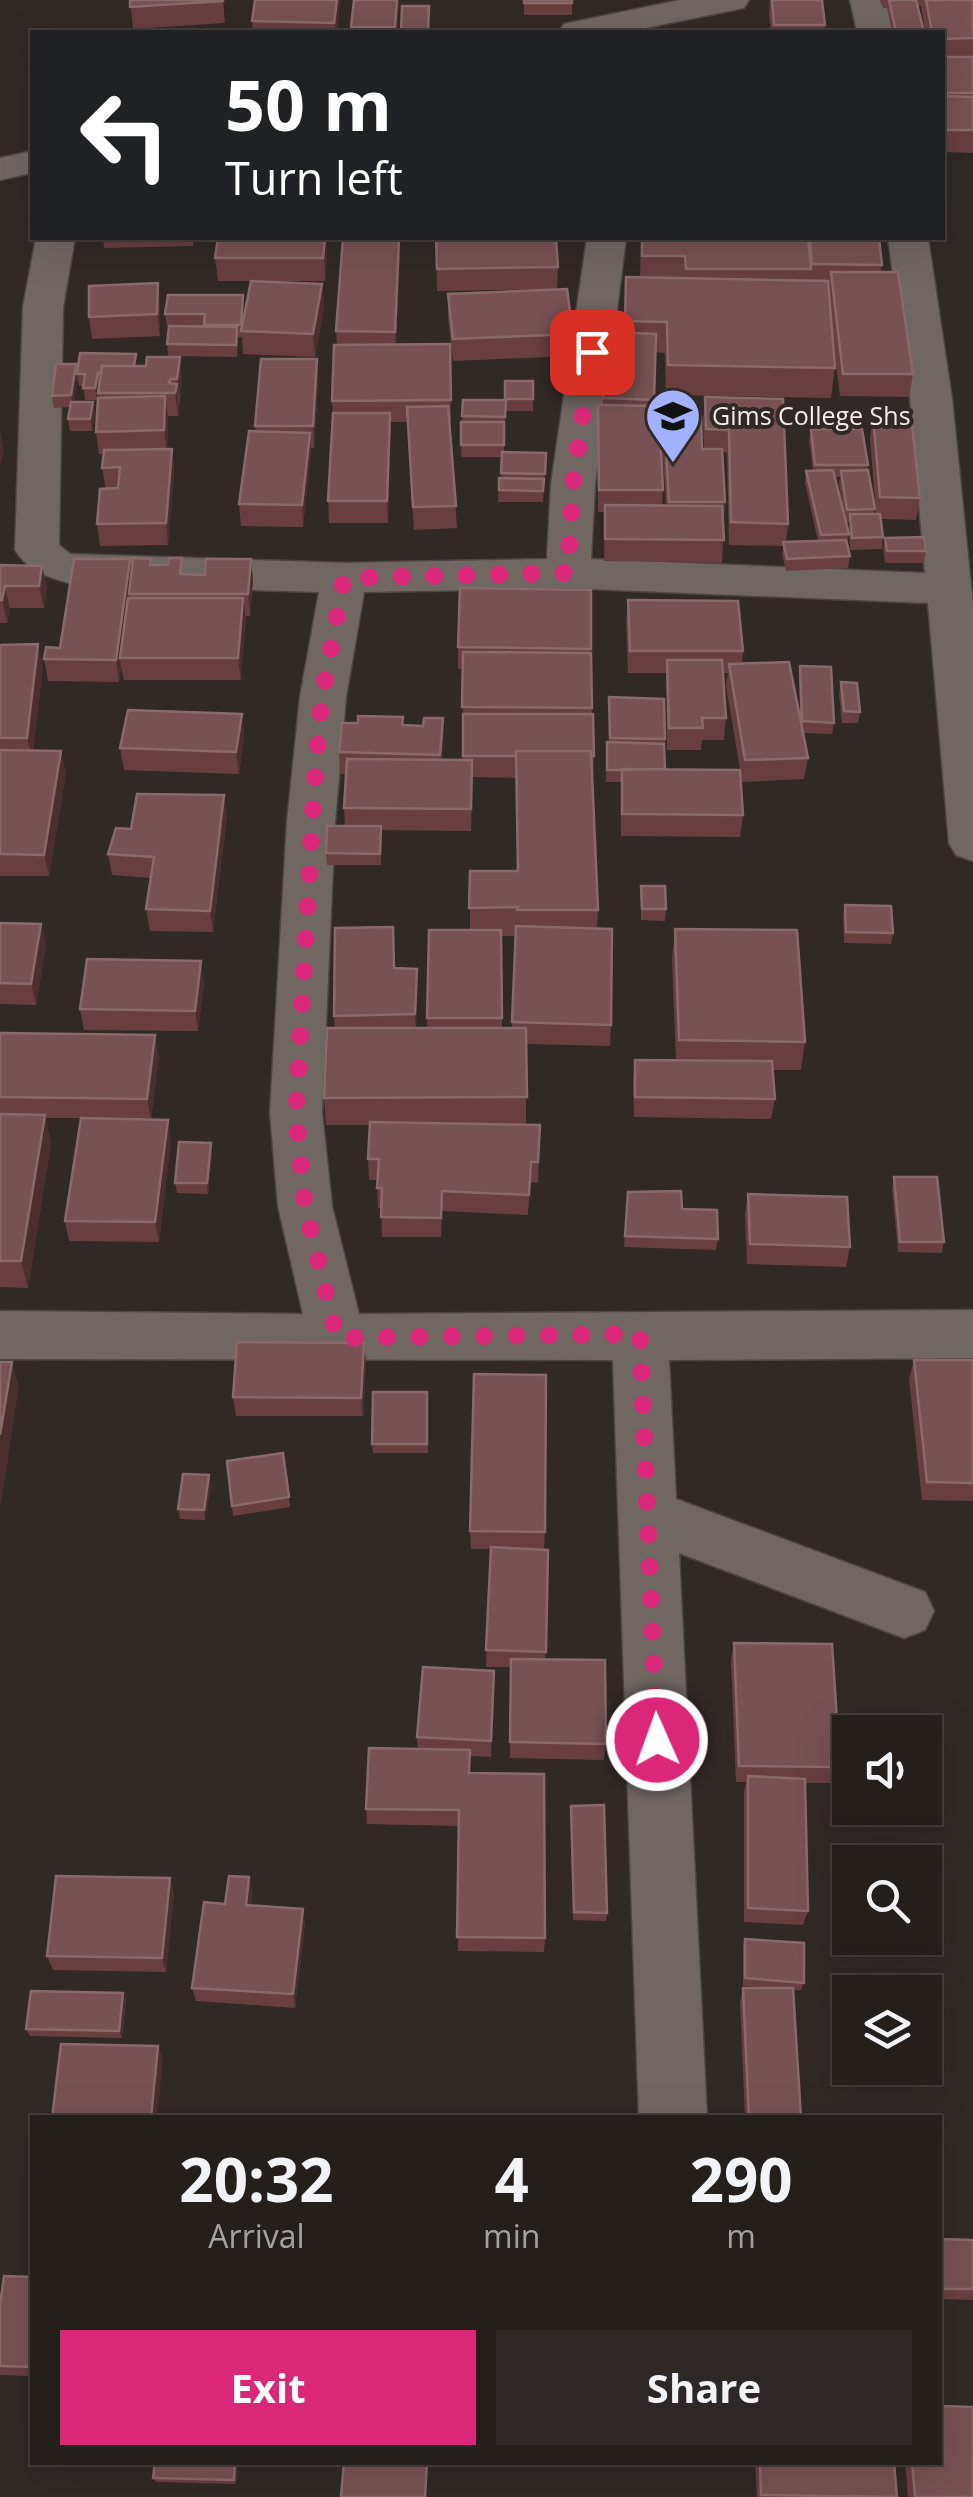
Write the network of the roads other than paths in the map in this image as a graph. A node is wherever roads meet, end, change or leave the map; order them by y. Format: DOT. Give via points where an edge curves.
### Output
graph roads {
  1 [pos="731,0"];
  2 [pos="868,0"];
  3 [pos="596,30"];
  4 [pos="875,30"];
  5 [pos="30,162"];
  6 [pos="0,169"];
  7 [pos="55,240"];
  8 [pos="607,240"];
  9 [pos="908,240"];
  10 [pos="568,573"];
  11 [pos="344,578"];
  12 [pos="948,589"];
  13 [pos="973,842"];
  14 [pos="640,1334"];
  15 [pos="973,1334"];
  16 [pos="0,1335"];
  17 [pos="337,1338"];
  18 [pos="647,1514"];
  19 [pos="904,1611"];
  20 [pos="674,2115"];
  1 -- 3 [label="street"];
  2 -- 4 [label="street"];
  5 -- 6 [label="street"];
  7 -- 11 [label="street" via="43,307 38,550 72,569"];
  8 -- 10 [label="street" via="573,484"];
  9 -- 12 [label="street"];
  10 -- 11 [label="street"];
  10 -- 12 [label="street"];
  11 -- 17 [label="street" via="312,804 296,1113 305,1206"];
  12 -- 13 [label="street"];
  14 -- 15 [label="street"];
  14 -- 17 [label="street"];
  14 -- 18 [label="street"];
  16 -- 17 [label="street"];
  18 -- 19 [label="street"];
  18 -- 20 [label="street"];
}
